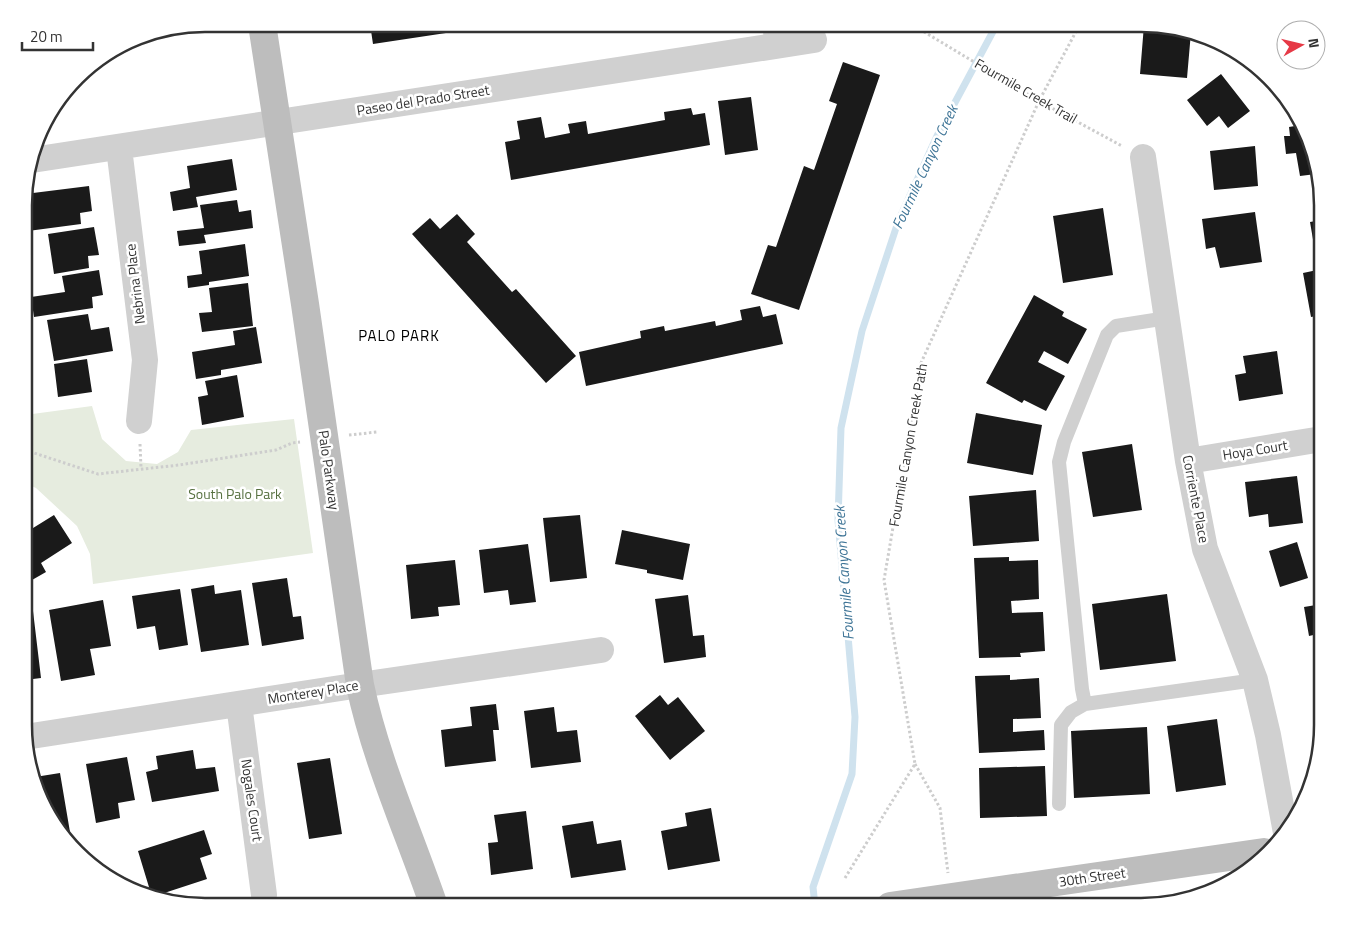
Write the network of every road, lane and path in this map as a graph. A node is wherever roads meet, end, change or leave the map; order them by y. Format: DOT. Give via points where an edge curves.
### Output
graph roads {
  1 [pos="263,33"];
  2 [pos="802,33"];
  3 [pos="926,33"];
  4 [pos="1075,33"];
  5 [pos="770,35"];
  6 [pos="1038,101"];
  7 [pos="278,123"];
  8 [pos="119,148"];
  9 [pos="1143,157"];
  10 [pos="40,159"];
  11 [pos="1167,318"];
  12 [pos="139,421"];
  13 [pos="377,432"];
  14 [pos="324,438"];
  15 [pos="1313,441"];
  16 [pos="32,452"];
  17 [pos="1188,461"];
  18 [pos="601,650"];
  19 [pos="1255,680"];
  20 [pos="360,684"];
  21 [pos="239,704"];
  22 [pos="1085,704"];
  23 [pos="33,736"];
  24 [pos="915,764"];
  25 [pos="1059,804"];
  26 [pos="1284,821"];
  27 [pos="1257,853"];
  28 [pos="845,878"];
  29 [pos="264,895"];
  30 [pos="431,897"];
  31 [pos="936,898"];
  32 [pos="950,898"];
  1 -- 7 [label="street, Palo Parkway"];
  2 -- 5 [label="street, Paseo del Prado Street"];
  3 -- 6 [label="path, Fourmile Creek Trail"];
  4 -- 6 [label="path, Fourmile Canyon Creek Path"];
  5 -- 7 [label="street, Paseo del Prado Street"];
  6 -- 9 [label="path, Fourmile Creek Trail"];
  6 -- 24 [label="path, Fourmile Canyon Creek Path" via="921,363 884,580"];
  7 -- 8 [label="street, Paseo del Prado Street"];
  7 -- 14 [label="street, Palo Parkway"];
  8 -- 10 [label="street, Paseo del Prado Street"];
  8 -- 12 [label="street, Nebrina Place" via="144,360"];
  9 -- 11 [label="street, Corriente Place"];
  11 -- 17 [label="street, Corriente Place"];
  11 -- 22 [label="lane" via="1116,326 1107,335 1059,462"];
  13 -- 14 [label="path"];
  14 -- 16 [label="path" via="292,443 276,450 98,474"];
  14 -- 20 [label="street, Palo Parkway"];
  15 -- 17 [label="street, Hoya Court"];
  17 -- 19 [label="street, Corriente Place" via="1205,548"];
  18 -- 20 [label="street, Monterey Place"];
  19 -- 22 [label="lane"];
  19 -- 26 [label="street, Corriente Place"];
  20 -- 21 [label="street, Monterey Place"];
  20 -- 30 [label="street, Palo Parkway" via="378,754"];
  21 -- 23 [label="street, Monterey Place"];
  21 -- 29 [label="street, Nogales Court"];
  22 -- 25 [label="lane" via="1071,712 1061,725"];
  24 -- 28 [label="path"];
  24 -- 31 [label="path" via="940,808 948,877"];
  27 -- 32 [label="street, 30th Street"];
}
